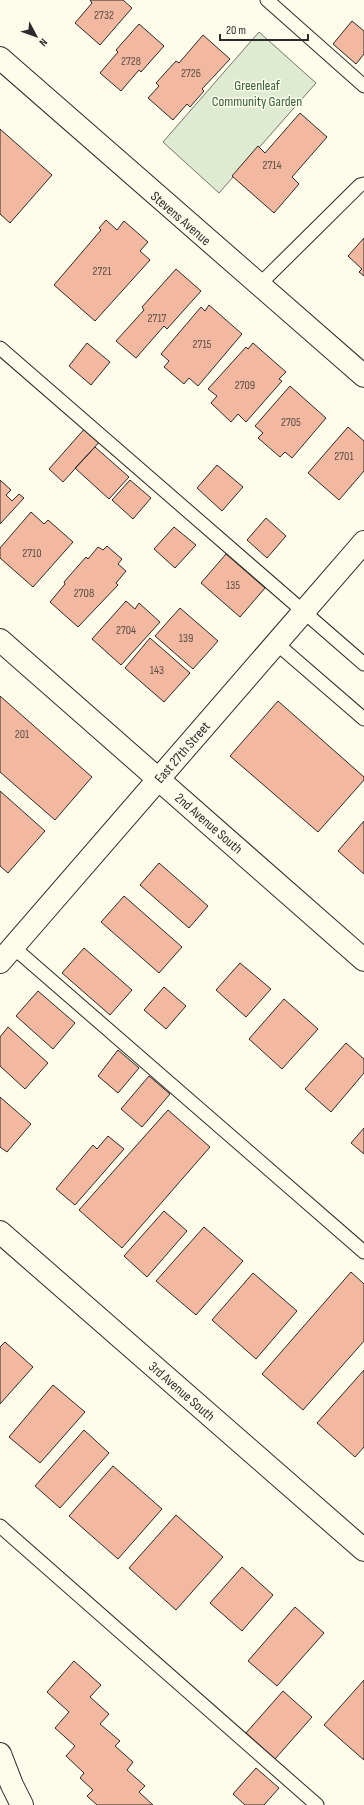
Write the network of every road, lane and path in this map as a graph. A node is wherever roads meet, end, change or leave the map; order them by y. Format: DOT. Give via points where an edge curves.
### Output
graph roads {
  1 [pos="267,0"];
  2 [pos="0,58"];
  3 [pos="364,86"];
  4 [pos="364,184"];
  5 [pos="258,286"];
  6 [pos="0,348"];
  7 [pos="364,376"];
  8 [pos="364,542"];
  9 [pos="305,611"];
  10 [pos="0,640"];
  11 [pos="276,643"];
  12 [pos="364,664"];
  13 [pos="364,719"];
  14 [pos="159,778"];
  15 [pos="6,955"];
  16 [pos="364,960"];
  17 [pos="0,1232"];
  18 [pos="364,1252"];
  19 [pos="0,1526"];
  20 [pos="364,1550"];
  21 [pos="0,1754"];
  22 [pos="22,1805"];
  23 [pos="316,1805"];
  1 -- 3 [label="lane"];
  2 -- 5 [label="street, Stevens Avenue"];
  4 -- 5 [label="lane" via="338,204"];
  5 -- 7 [label="street, Stevens Avenue"];
  6 -- 9 [label="lane"];
  8 -- 9 [label="street, East 27th Street"];
  9 -- 11 [label="street, East 27th Street"];
  9 -- 12 [label="lane"];
  10 -- 14 [label="street, 2nd Avenue South"];
  11 -- 13 [label="lane"];
  11 -- 14 [label="street, East 27th Street"];
  14 -- 15 [label="street, East 27th Street"];
  14 -- 16 [label="street, 2nd Avenue South"];
  15 -- 18 [label="lane"];
  17 -- 20 [label="street, 3rd Avenue South"];
  19 -- 23 [label="lane"];
  21 -- 22 [label="street"];
}
